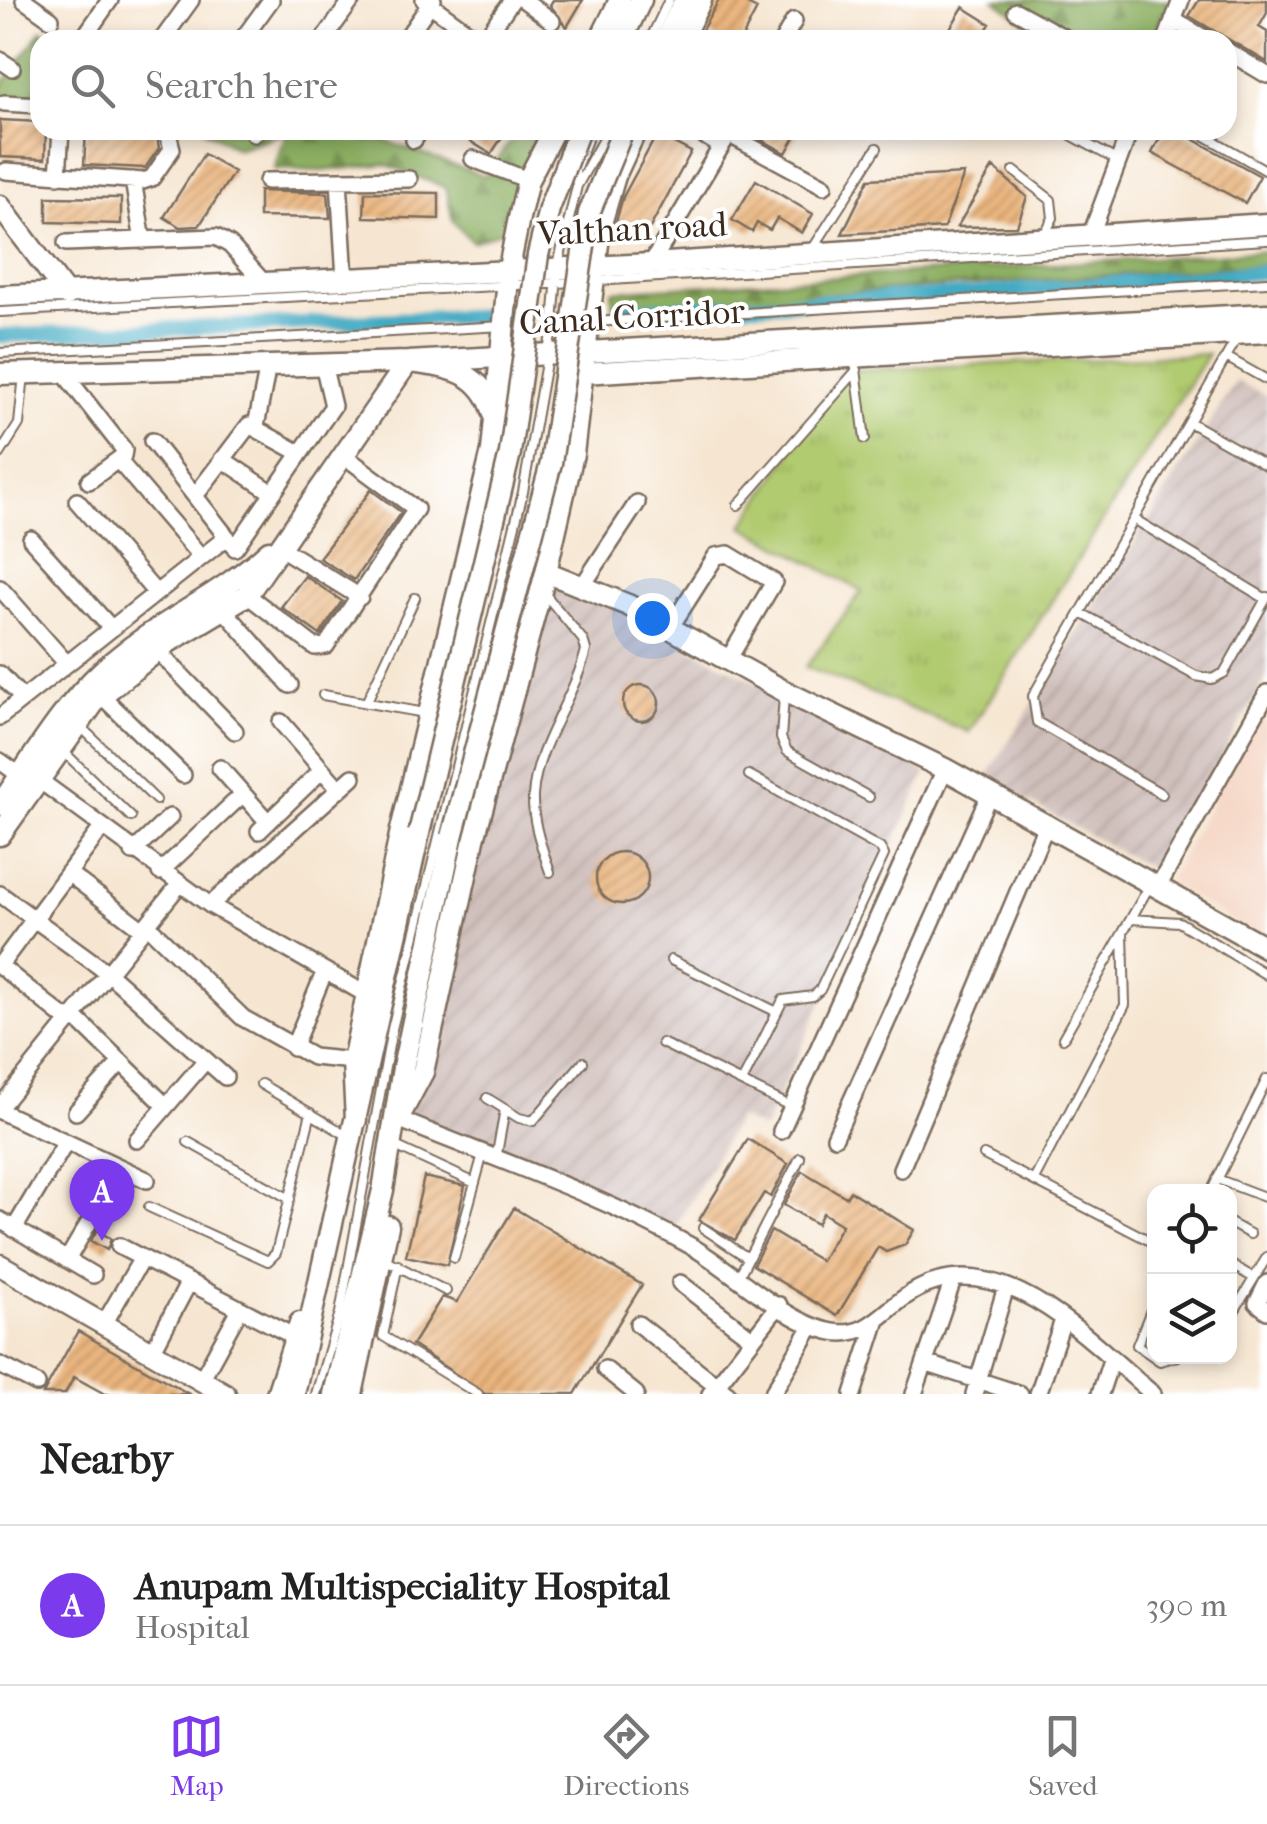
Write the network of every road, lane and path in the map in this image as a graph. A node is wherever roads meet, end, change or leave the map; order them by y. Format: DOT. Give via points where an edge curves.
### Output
graph roads {
  1 [pos="24,0"];
  2 [pos="110,0"];
  3 [pos="190,0"];
  4 [pos="271,0"];
  5 [pos="352,0"];
  6 [pos="512,0"];
  7 [pos="524,0"];
  8 [pos="620,0"];
  9 [pos="641,0"];
  10 [pos="650,0"];
  11 [pos="669,0"];
  12 [pos="685,0"];
  13 [pos="700,0"];
  14 [pos="1181,0"];
  15 [pos="429,2"];
  16 [pos="1016,10"];
  17 [pos="51,18"];
  18 [pos="1174,20"];
  19 [pos="552,21"];
  20 [pos="794,21"];
  21 [pos="89,30"];
  22 [pos="169,30"];
  23 [pos="249,30"];
  24 [pos="330,30"];
  25 [pos="411,30"];
  26 [pos="467,30"];
  27 [pos="489,30"];
  28 [pos="605,30"];
  29 [pos="627,30"];
  30 [pos="636,30"];
  31 [pos="655,30"];
  32 [pos="683,30"];
  33 [pos="686,30"];
  34 [pos="789,30"];
  35 [pos="1051,30"];
  36 [pos="1170,30"];
  37 [pos="1191,30"];
  38 [pos="1237,58"];
  39 [pos="1267,75"];
  40 [pos="4,103"];
  41 [pos="30,104"];
  42 [pos="60,140"];
  43 [pos="170,140"];
  44 [pos="549,140"];
  45 [pos="576,140"];
  46 [pos="587,140"];
  47 [pos="602,140"];
  48 [pos="619,140"];
  49 [pos="632,140"];
  50 [pos="725,140"];
  51 [pos="735,140"];
  52 [pos="1080,140"];
  53 [pos="1126,140"];
  54 [pos="1213,140"];
  55 [pos="877,148"];
  56 [pos="473,159"];
  57 [pos="1118,161"];
  58 [pos="6,171"];
  59 [pos="1014,171"];
  60 [pos="1267,171"];
  61 [pos="58,176"];
  62 [pos="409,179"];
  63 [pos="133,180"];
  64 [pos="339,180"];
  65 [pos="528,180"];
  66 [pos="267,181"];
  67 [pos="577,186"];
  68 [pos="824,186"];
  69 [pos="0,206"];
  70 [pos="1267,224"];
  71 [pos="1090,237"];
  72 [pos="1042,239"];
  73 [pos="1267,240"];
  74 [pos="143,241"];
  75 [pos="66,243"];
  76 [pos="812,250"];
  77 [pos="651,264"];
  78 [pos="557,273"];
  79 [pos="592,274"];
  80 [pos="509,276"];
  81 [pos="344,279"];
  82 [pos="1267,282"];
  83 [pos="264,283"];
  84 [pos="67,295"];
  85 [pos="0,296"];
  86 [pos="0,312"];
  87 [pos="1267,314"];
  88 [pos="553,322"];
  89 [pos="587,322"];
  90 [pos="505,326"];
  91 [pos="1267,332"];
  92 [pos="1240,333"];
  93 [pos="0,353"];
  94 [pos="548,353"];
  95 [pos="503,356"];
  96 [pos="1226,357"];
  97 [pos="408,362"];
  98 [pos="856,362"];
  99 [pos="584,363"];
  100 [pos="322,364"];
  101 [pos="268,366"];
  102 [pos="63,372"];
  103 [pos="24,373"];
  104 [pos="0,374"];
  105 [pos="1267,380"];
  106 [pos="496,421"];
  107 [pos="1190,422"];
  108 [pos="256,426"];
  109 [pos="865,439"];
  110 [pos="152,441"];
  111 [pos="0,454"];
  112 [pos="300,454"];
  113 [pos="344,455"];
  114 [pos="222,459"];
  115 [pos="118,460"];
  116 [pos="1267,466"];
  117 [pos="89,481"];
  118 [pos="273,493"];
  119 [pos="195,496"];
  120 [pos="77,502"];
  121 [pos="638,503"];
  122 [pos="738,505"];
  123 [pos="1134,519"];
  124 [pos="30,539"];
  125 [pos="231,542"];
  126 [pos="282,542"];
  127 [pos="202,557"];
  128 [pos="251,568"];
  129 [pos="543,580"];
  130 [pos="582,585"];
  131 [pos="0,588"];
  132 [pos="156,593"];
  133 [pos="247,595"];
  134 [pos="360,596"];
  135 [pos="415,598"];
  136 [pos="1266,598"];
  137 [pos="225,611"];
  138 [pos="1081,613"];
  139 [pos="111,628"];
  140 [pos="670,628"];
  141 [pos="157,650"];
  142 [pos="728,660"];
  143 [pos="67,664"];
  144 [pos="0,674"];
  145 [pos="290,685"];
  146 [pos="784,690"];
  147 [pos="1267,693"];
  148 [pos="101,695"];
  149 [pos="323,696"];
  150 [pos="22,699"];
  151 [pos="366,703"];
  152 [pos="429,714"];
  153 [pos="0,717"];
  154 [pos="77,722"];
  155 [pos="280,722"];
  156 [pos="236,731"];
  157 [pos="60,748"];
  158 [pos="0,761"];
  159 [pos="220,768"];
  160 [pos="322,770"];
  161 [pos="945,770"];
  162 [pos="183,775"];
  163 [pos="749,775"];
  164 [pos="353,777"];
  165 [pos="31,780"];
  166 [pos="339,790"];
  167 [pos="243,794"];
  168 [pos="990,794"];
  169 [pos="1162,794"];
  170 [pos="869,797"];
  171 [pos="156,800"];
  172 [pos="0,805"];
  173 [pos="131,817"];
  174 [pos="170,818"];
  175 [pos="1047,824"];
  176 [pos="101,829"];
  177 [pos="0,835"];
  178 [pos="133,852"];
  179 [pos="160,872"];
  180 [pos="550,872"];
  181 [pos="68,874"];
  182 [pos="1156,883"];
  183 [pos="179,885"];
  184 [pos="0,894"];
  185 [pos="210,906"];
  186 [pos="1131,919"];
  187 [pos="34,920"];
  188 [pos="145,927"];
  189 [pos="1123,933"];
  190 [pos="1267,948"];
  191 [pos="671,960"];
  192 [pos="0,966"];
  193 [pos="108,973"];
  194 [pos="324,973"];
  195 [pos="1267,975"];
  196 [pos="367,995"];
  197 [pos="776,1012"];
  198 [pos="70,1019"];
  199 [pos="1064,1038"];
  200 [pos="662,1043"];
  201 [pos="293,1048"];
  202 [pos="206,1060"];
  203 [pos="353,1061"];
  204 [pos="121,1062"];
  205 [pos="583,1062"];
  206 [pos="224,1077"];
  207 [pos="1267,1078"];
  208 [pos="742,1082"];
  209 [pos="261,1084"];
  210 [pos="488,1098"];
  211 [pos="166,1106"];
  212 [pos="792,1107"];
  213 [pos="0,1109"];
  214 [pos="506,1110"];
  215 [pos="76,1112"];
  216 [pos="311,1113"];
  217 [pos="398,1119"];
  218 [pos="355,1130"];
  219 [pos="781,1131"];
  220 [pos="835,1137"];
  221 [pos="138,1140"];
  222 [pos="66,1142"];
  223 [pos="188,1142"];
  224 [pos="392,1144"];
  225 [pos="984,1154"];
  226 [pos="489,1157"];
  227 [pos="800,1158"];
  228 [pos="121,1168"];
  229 [pos="901,1168"];
  230 [pos="147,1180"];
  231 [pos="1034,1180"];
  232 [pos="1218,1180"];
  233 [pos="475,1183"];
  234 [pos="1216,1184"];
  235 [pos="1267,1198"];
  236 [pos="290,1199"];
  237 [pos="148,1207"];
  238 [pos="7,1225"];
  239 [pos="1237,1227"];
  240 [pos="702,1228"];
  241 [pos="1250,1234"];
  242 [pos="1147,1239"];
  243 [pos="330,1244"];
  244 [pos="118,1246"];
  245 [pos="383,1257"];
  246 [pos="142,1258"];
  247 [pos="454,1258"];
  248 [pos="748,1258"];
  249 [pos="1267,1258"];
  250 [pos="67,1260"];
  251 [pos="0,1265"];
  252 [pos="1237,1268"];
  253 [pos="93,1275"];
  254 [pos="738,1278"];
  255 [pos="953,1280"];
  256 [pos="1261,1280"];
  257 [pos="189,1282"];
  258 [pos="680,1283"];
  259 [pos="1006,1287"];
  260 [pos="446,1291"];
  261 [pos="779,1305"];
  262 [pos="240,1309"];
  263 [pos="1237,1309"];
  264 [pos="1267,1311"];
  265 [pos="1063,1320"];
  266 [pos="1147,1321"];
  267 [pos="876,1323"];
  268 [pos="104,1324"];
  269 [pos="638,1324"];
  270 [pos="812,1326"];
  271 [pos="296,1338"];
  272 [pos="753,1339"];
  273 [pos="152,1352"];
  274 [pos="1147,1353"];
  275 [pos="1112,1360"];
  276 [pos="925,1364"];
  277 [pos="0,1365"];
  278 [pos="604,1369"];
  279 [pos="202,1380"];
  280 [pos="37,1384"];
  281 [pos="976,1387"];
  282 [pos="718,1391"];
  283 [pos="225,1394"];
  284 [pos="276,1394"];
  285 [pos="294,1394"];
  286 [pos="316,1394"];
  287 [pos="334,1394"];
  288 [pos="352,1394"];
  289 [pos="478,1394"];
  290 [pos="636,1394"];
  291 [pos="772,1394"];
  292 [pos="853,1394"];
  293 [pos="914,1394"];
  294 [pos="1020,1394"];
  295 [pos="1038,1394"];
  296 [pos="1100,1394"];
  297 [pos="1153,1394"];
  1 -- 17 [label="street"];
  2 -- 21 [label="street"];
  3 -- 22 [label="street"];
  4 -- 23 [label="street"];
  5 -- 24 [label="street"];
  6 -- 27 [label="street"];
  7 -- 19 [label="street"];
  8 -- 28 [label="main road"];
  9 -- 29 [label="main road"];
  10 -- 30 [label="lane"];
  11 -- 31 [label="lane"];
  12 -- 32 [label="main road"];
  13 -- 33 [label="main road"];
  14 -- 18 [label="street"];
  15 -- 25 [label="street"];
  15 -- 26 [label="street"];
  16 -- 35 [label="street"];
  18 -- 36 [label="street"];
  18 -- 37 [label="street"];
  20 -- 34 [label="street"];
  38 -- 39 [label="street"];
  40 -- 41 [label="street"];
  42 -- 61 [label="street"];
  43 -- 63 [label="street" via="165,164 152,178"];
  44 -- 65 [label="main road"];
  45 -- 218 [label="main road, bridge" via="542,240 510,453"];
  46 -- 67 [label="lane"];
  47 -- 67 [label="lane"];
  48 -- 217 [label="main road, bridge" via="589,213 551,463 452,838"];
  49 -- 79 [label="main road" via="606,203"];
  50 -- 77 [label="street"];
  51 -- 68 [label="street"];
  52 -- 57 [label="lane"];
  53 -- 57 [label="street"];
  54 -- 60 [label="lane"];
  55 -- 76 [label="lane"];
  56 -- 65 [label="street"];
  57 -- 71 [label="street"];
  58 -- 61 [label="street"];
  59 -- 72 [label="lane" via="1051,200 1052,218"];
  61 -- 63 [label="street"];
  62 -- 64 [label="street"];
  63 -- 74 [label="street"];
  64 -- 66 [label="street"];
  64 -- 81 [label="street"];
  65 -- 80 [label="main road"];
  67 -- 78 [label="lane"];
  69 -- 84 [label="main road"];
  70 -- 71 [label="main road, Valthan road"];
  71 -- 72 [label="main road, Valthan road"];
  72 -- 76 [label="main road, Valthan road"];
  73 -- 79 [label="lane"];
  74 -- 75 [label="street"];
  74 -- 83 [label="street" via="224,239"];
  76 -- 77 [label="main road, Valthan road"];
  77 -- 79 [label="main road, Valthan road"];
  78 -- 79 [label="main road, Valthan road"];
  78 -- 80 [label="main road, Valthan road"];
  78 -- 88 [label="lane"];
  79 -- 89 [label="main road"];
  80 -- 81 [label="main road, Valthan road"];
  80 -- 86 [label="lane"];
  80 -- 90 [label="main road"];
  81 -- 83 [label="main road, Valthan road"];
  82 -- 89 [label="lane"];
  83 -- 84 [label="main road, Valthan road"];
  84 -- 85 [label="main road, Valthan road"];
  87 -- 99 [label="main road, Canal Corridor"];
  88 -- 89 [label="lane"];
  88 -- 90 [label="lane"];
  88 -- 94 [label="lane"];
  89 -- 99 [label="main road"];
  90 -- 93 [label="lane"];
  90 -- 95 [label="main road"];
  91 -- 92 [label="main road"];
  92 -- 96 [label="lane"];
  92 -- 98 [label="main road"];
  94 -- 95 [label="main road, Canal Corridor"];
  94 -- 99 [label="main road, Canal Corridor"];
  94 -- 286 [label="lane" via="523,492 392,1029 340,1313"];
  95 -- 97 [label="main road, Canal Corridor"];
  95 -- 106 [label="main road"];
  96 -- 105 [label="lane"];
  96 -- 107 [label="lane"];
  97 -- 100 [label="main road, Canal Corridor"];
  97 -- 106 [label="main road" via="461,369 489,398"];
  97 -- 113 [label="main road"];
  98 -- 99 [label="main road"];
  98 -- 109 [label="lane"];
  98 -- 122 [label="lane"];
  99 -- 129 [label="main road" via="572,454"];
  100 -- 101 [label="main road, Canal Corridor"];
  100 -- 112 [label="street" via="333,406"];
  101 -- 102 [label="main road, Canal Corridor"];
  101 -- 108 [label="street"];
  102 -- 103 [label="main road, Canal Corridor"];
  102 -- 115 [label="street" via="124,450"];
  103 -- 104 [label="main road, Canal Corridor"];
  103 -- 111 [label="lane" via="19,424"];
  106 -- 152 [label="main road"];
  107 -- 116 [label="lane"];
  107 -- 123 [label="lane"];
  108 -- 112 [label="street"];
  108 -- 114 [label="street" via="244,428"];
  110 -- 119 [label="street"];
  112 -- 118 [label="street"];
  113 -- 126 [label="main road"];
  113 -- 134 [label="street" via="416,509"];
  114 -- 118 [label="street"];
  114 -- 119 [label="street"];
  115 -- 117 [label="street"];
  115 -- 127 [label="street"];
  118 -- 125 [label="street"];
  119 -- 125 [label="street"];
  120 -- 132 [label="street"];
  121 -- 130 [label="street"];
  123 -- 136 [label="lane"];
  123 -- 138 [label="lane"];
  124 -- 139 [label="street"];
  125 -- 127 [label="street"];
  125 -- 128 [label="street"];
  126 -- 128 [label="main road"];
  126 -- 133 [label="main road"];
  126 -- 134 [label="street"];
  127 -- 132 [label="street"];
  128 -- 165 [label="main road" via="104,670 66,710"];
  129 -- 130 [label="main road"];
  129 -- 180 [label="lane" via="586,650 533,796"];
  129 -- 217 [label="main road" via="474,838 423,1072"];
  130 -- 140 [label="main road"];
  131 -- 143 [label="street"];
  132 -- 139 [label="street"];
  133 -- 134 [label="street" via="322,648"];
  133 -- 137 [label="main road"];
  135 -- 151 [label="lane"];
  136 -- 138 [label="lane" via="1224,672 1212,679"];
  137 -- 141 [label="main road"];
  137 -- 145 [label="street"];
  138 -- 169 [label="lane" via="1033,696 1036,722"];
  139 -- 143 [label="street"];
  140 -- 142 [label="main road"];
  140 -- 142 [label="street" via="716,556 728,554 774,582"];
  141 -- 148 [label="main road"];
  141 -- 156 [label="street"];
  142 -- 146 [label="main road"];
  143 -- 150 [label="street"];
  144 -- 150 [label="street"];
  146 -- 161 [label="main road"];
  146 -- 170 [label="lane" via="787,751"];
  147 -- 182 [label="street"];
  148 -- 154 [label="main road"];
  148 -- 162 [label="street"];
  149 -- 151 [label="lane"];
  150 -- 153 [label="street"];
  151 -- 152 [label="lane"];
  152 -- 196 [label="main road"];
  154 -- 157 [label="main road"];
  154 -- 171 [label="lane"];
  155 -- 160 [label="street"];
  157 -- 165 [label="main road"];
  157 -- 173 [label="lane"];
  158 -- 165 [label="street"];
  159 -- 167 [label="street"];
  160 -- 166 [label="street"];
  160 -- 167 [label="street" via="263,827"];
  161 -- 168 [label="main road"];
  161 -- 212 [label="street"];
  163 -- 197 [label="lane" via="884,856 820,990 783,1000"];
  164 -- 166 [label="street"];
  165 -- 172 [label="main road"];
  165 -- 176 [label="street"];
  165 -- 177 [label="main road"];
  166 -- 185 [label="street"];
  167 -- 179 [label="street"];
  168 -- 175 [label="main road"];
  168 -- 220 [label="street"];
  174 -- 178 [label="street"];
  175 -- 182 [label="main road"];
  175 -- 229 [label="street"];
  176 -- 178 [label="street"];
  176 -- 181 [label="street"];
  178 -- 179 [label="street"];
  179 -- 183 [label="street"];
  181 -- 187 [label="street"];
  181 -- 188 [label="street"];
  182 -- 186 [label="lane"];
  182 -- 190 [label="main road"];
  183 -- 185 [label="street"];
  183 -- 188 [label="street"];
  184 -- 187 [label="street"];
  185 -- 194 [label="street"];
  186 -- 189 [label="lane"];
  186 -- 195 [label="lane" via="1179,922"];
  187 -- 192 [label="street"];
  187 -- 193 [label="street"];
  188 -- 193 [label="street"];
  188 -- 201 [label="street" via="243,1018"];
  189 -- 199 [label="lane"];
  189 -- 231 [label="lane" via="1125,1005"];
  191 -- 197 [label="lane"];
  192 -- 198 [label="street"];
  193 -- 198 [label="street"];
  193 -- 202 [label="street"];
  194 -- 196 [label="street"];
  194 -- 201 [label="street"];
  196 -- 203 [label="main road"];
  197 -- 208 [label="lane"];
  198 -- 204 [label="street"];
  198 -- 213 [label="street"];
  200 -- 208 [label="lane"];
  201 -- 203 [label="street" via="313,1058"];
  202 -- 206 [label="street"];
  202 -- 211 [label="street"];
  203 -- 218 [label="main road"];
  204 -- 211 [label="street"];
  204 -- 215 [label="street"];
  205 -- 214 [label="lane" via="533,1120"];
  207 -- 232 [label="lane"];
  208 -- 212 [label="lane"];
  209 -- 216 [label="lane"];
  210 -- 214 [label="lane"];
  211 -- 221 [label="street"];
  212 -- 219 [label="street"];
  213 -- 222 [label="street"];
  214 -- 226 [label="lane"];
  216 -- 218 [label="lane"];
  216 -- 236 [label="lane"];
  217 -- 224 [label="main road"];
  217 -- 226 [label="street"];
  218 -- 243 [label="main road"];
  222 -- 228 [label="street"];
  222 -- 238 [label="street"];
  223 -- 236 [label="lane"];
  224 -- 233 [label="lane"];
  224 -- 245 [label="main road"];
  225 -- 231 [label="lane"];
  226 -- 233 [label="lane"];
  226 -- 254 [label="street" via="645,1222"];
  227 -- 248 [label="lane"];
  228 -- 230 [label="street"];
  228 -- 250 [label="street"];
  231 -- 242 [label="lane"];
  232 -- 234 [label="lane"];
  232 -- 235 [label="lane"];
  233 -- 247 [label="lane"];
  236 -- 237 [label="lane" via="268,1261"];
  238 -- 250 [label="street"];
  239 -- 241 [label="lane"];
  240 -- 248 [label="lane"];
  243 -- 271 [label="main road" via="313,1260"];
  243 -- 285 [label="main road"];
  244 -- 246 [label="street"];
  245 -- 260 [label="lane"];
  245 -- 287 [label="main road"];
  245 -- 288 [label="main road"];
  245 -- 289 [label="lane" via="383,1336"];
  246 -- 257 [label="street"];
  246 -- 268 [label="street"];
  248 -- 254 [label="lane"];
  249 -- 256 [label="lane"];
  250 -- 253 [label="street"];
  251 -- 268 [label="main road"];
  252 -- 256 [label="lane"];
  254 -- 261 [label="street"];
  255 -- 259 [label="street"];
  255 -- 267 [label="street" via="911,1293"];
  255 -- 276 [label="street"];
  256 -- 263 [label="lane"];
  256 -- 264 [label="street" via="1258,1303"];
  257 -- 262 [label="street"];
  257 -- 273 [label="street"];
  258 -- 272 [label="street"];
  259 -- 265 [label="street"];
  259 -- 281 [label="street"];
  261 -- 270 [label="street"];
  261 -- 272 [label="street"];
  262 -- 271 [label="street"];
  262 -- 279 [label="street"];
  265 -- 275 [label="street"];
  265 -- 295 [label="street"];
  266 -- 274 [label="lane" via="1137,1346"];
  267 -- 270 [label="street" via="849,1333"];
  267 -- 292 [label="street"];
  268 -- 273 [label="main road"];
  269 -- 282 [label="street"];
  270 -- 291 [label="street"];
  271 -- 284 [label="main road"];
  272 -- 282 [label="street"];
  273 -- 279 [label="main road"];
  275 -- 296 [label="street"];
  275 -- 297 [label="street"];
  276 -- 281 [label="street"];
  276 -- 293 [label="street"];
  277 -- 280 [label="street"];
  278 -- 290 [label="street"];
  279 -- 283 [label="main road"];
  281 -- 294 [label="street"];
}
